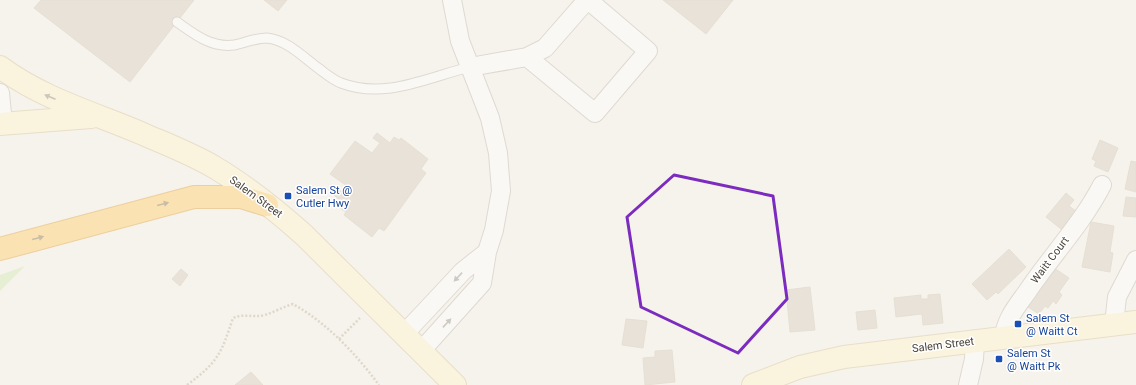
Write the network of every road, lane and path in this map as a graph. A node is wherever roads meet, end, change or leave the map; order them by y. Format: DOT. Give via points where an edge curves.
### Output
graph roads {
  1 [pos="452,0"];
  2 [pos="587,0"];
  3 [pos="177,22"];
  4 [pos="527,57"];
  5 [pos="0,67"];
  6 [pos="470,67"];
  7 [pos="0,93"];
  8 [pos="99,117"];
  9 [pos="2,124"];
  10 [pos="1102,185"];
  11 [pos="267,205"];
  12 [pos="0,249"];
  13 [pos="487,252"];
  14 [pos="1136,260"];
  15 [pos="360,317"];
  16 [pos="1136,322"];
  17 [pos="1114,324"];
  18 [pos="404,334"];
  19 [pos="1004,338"];
  20 [pos="339,339"];
  21 [pos="975,341"];
  22 [pos="421,352"];
  23 [pos="187,385"];
  24 [pos="380,385"];
  25 [pos="455,385"];
  26 [pos="753,385"];
  27 [pos="968,385"];
  1 -- 6 [label="street" via="460,41"];
  2 -- 4 [label="street" via="544,48"];
  2 -- 4 [label="street" via="648,51 595,113"];
  3 -- 6 [label="lane" via="197,37 215,44 233,45 267,38 291,47 340,83 363,90 414,84 440,74"];
  4 -- 6 [label="street"];
  8 -- 5 [label="main road, one-way" via="46,96"];
  6 -- 13 [label="street" via="490,118 498,153 501,191"];
  7 -- 9 [label="street, Salem Street"];
  8 -- 9 [label="main road, Salem Street"];
  8 -- 11 [label="main road, Salem Street" via="145,134 213,167"];
  10 -- 19 [label="street, Waitt Court" via="1092,205 1011,315"];
  12 -- 11 [label="highway, one-way" via="194,197 241,198"];
  11 -- 18 [label="main road, Salem Street" via="304,235"];
  13 -- 18 [label="street, one-way" via="463,271"];
  22 -- 13 [label="street, one-way" via="482,282"];
  14 -- 17 [label="street" via="1117,297"];
  15 -- 20 [label="path"];
  16 -- 17 [label="main road, Salem Street"];
  17 -- 19 [label="main road, Salem Street"];
  18 -- 22 [label="main road, Salem Street"];
  19 -- 21 [label="main road, Salem Street"];
  20 -- 23 [label="path" via="312,315 292,304 266,315 253,317 242,314 233,318 224,346 214,362"];
  20 -- 24 [label="path"];
  21 -- 26 [label="main road, Salem Street" via="838,358 794,369"];
  21 -- 27 [label="street"];
  22 -- 25 [label="main road, Salem Street"];
}
